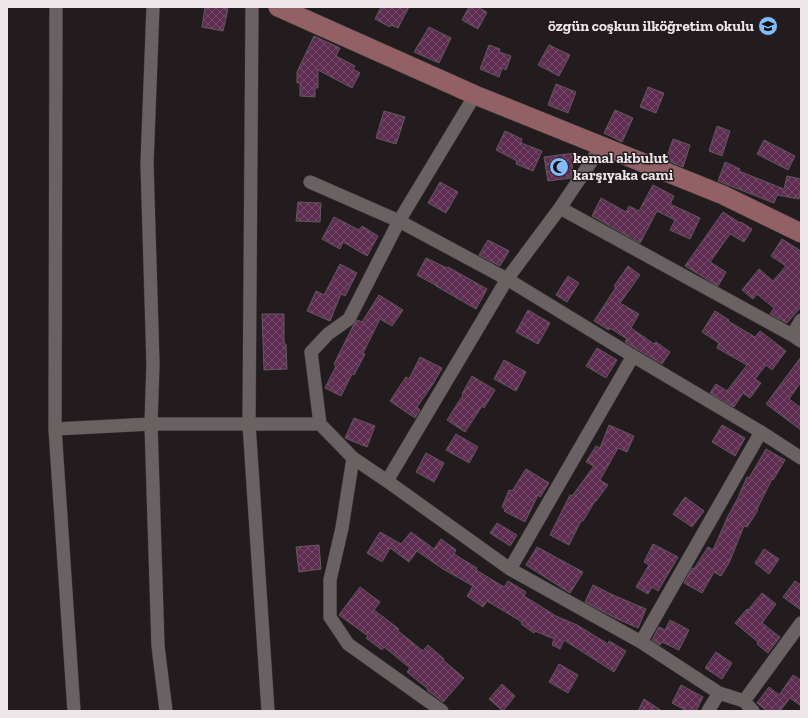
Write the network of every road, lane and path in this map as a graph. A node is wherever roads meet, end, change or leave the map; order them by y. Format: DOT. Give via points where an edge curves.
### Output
graph roads {
  1 [pos="56,7"];
  2 [pos="153,7"];
  3 [pos="252,7"];
  4 [pos="278,7"];
  5 [pos="475,95"];
  6 [pos="601,147"];
  7 [pos="310,182"];
  8 [pos="560,208"];
  9 [pos="399,221"];
  10 [pos="801,232"];
  11 [pos="507,279"];
  12 [pos="801,320"];
  13 [pos="796,338"];
  14 [pos="633,356"];
  15 [pos="151,424"];
  16 [pos="249,424"];
  17 [pos="320,424"];
  18 [pos="55,429"];
  19 [pos="761,432"];
  20 [pos="353,458"];
  21 [pos="801,458"];
  22 [pos="387,481"];
  23 [pos="510,569"];
  24 [pos="801,623"];
  25 [pos="641,642"];
  26 [pos="719,693"];
  27 [pos="744,701"];
  28 [pos="74,711"];
  29 [pos="166,711"];
  30 [pos="268,711"];
  31 [pos="442,711"];
  32 [pos="708,711"];
  33 [pos="753,711"];
  1 -- 18 [label="street"];
  2 -- 15 [label="street" via="147,164 153,364"];
  3 -- 16 [label="street"];
  4 -- 5 [label="street"];
  5 -- 6 [label="street"];
  5 -- 9 [label="street"];
  6 -- 8 [label="street"];
  6 -- 10 [label="street" via="723,194"];
  7 -- 9 [label="street"];
  8 -- 11 [label="street"];
  8 -- 13 [label="street"];
  9 -- 11 [label="street"];
  9 -- 17 [label="street" via="349,319 328,334 311,352"];
  11 -- 14 [label="street"];
  11 -- 22 [label="street"];
  12 -- 13 [label="street"];
  14 -- 19 [label="street"];
  14 -- 23 [label="street"];
  15 -- 16 [label="street"];
  15 -- 18 [label="street"];
  15 -- 29 [label="street" via="158,646"];
  16 -- 17 [label="street"];
  16 -- 30 [label="street"];
  17 -- 20 [label="street"];
  18 -- 28 [label="street"];
  19 -- 21 [label="street"];
  19 -- 25 [label="street"];
  20 -- 22 [label="street"];
  20 -- 31 [label="street" via="342,528 330,580 330,617 348,644"];
  22 -- 23 [label="street"];
  23 -- 25 [label="street"];
  24 -- 27 [label="street"];
  25 -- 26 [label="street"];
  26 -- 27 [label="street"];
  26 -- 32 [label="street"];
  27 -- 33 [label="street"];
}
